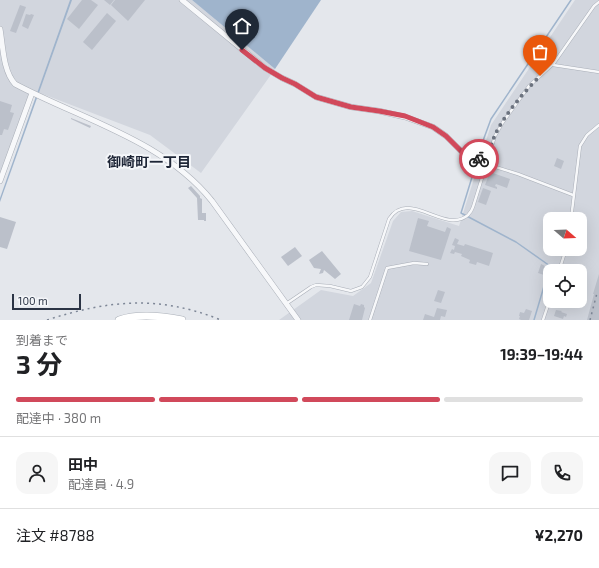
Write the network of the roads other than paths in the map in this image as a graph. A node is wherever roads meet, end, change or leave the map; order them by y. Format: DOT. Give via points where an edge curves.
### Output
graph roads {
  1 [pos="182,0"];
  2 [pos="599,2"];
  3 [pos="0,29"];
  4 [pos="552,65"];
  5 [pos="599,72"];
  6 [pos="34,94"];
  7 [pos="599,125"];
  8 [pos="486,164"];
  9 [pos="0,181"];
  10 [pos="573,195"];
  11 [pos="572,212"];
  12 [pos="427,264"];
  13 [pos="286,304"];
  14 [pos="547,308"];
  15 [pos="119,320"];
  16 [pos="182,320"];
  17 [pos="298,320"];
  18 [pos="370,320"];
  19 [pos="543,320"];
  1 -- 8 [label="street" via="265,68 316,97 351,107 405,116 433,127 462,152"];
  2 -- 4 [label="lane"];
  3 -- 6 [label="street" via="10,79"];
  4 -- 5 [label="lane"];
  4 -- 8 [label="lane" via="529,86 503,122 495,136"];
  6 -- 9 [label="street"];
  6 -- 13 [label="street" via="148,148 182,170 212,201"];
  7 -- 10 [label="lane" via="587,135 580,146"];
  8 -- 10 [label="lane"];
  8 -- 13 [label="lane" via="473,207 468,215 458,220 412,208 398,210 389,219 370,277 362,287 351,291 316,285"];
  10 -- 11 [label="lane"];
  12 -- 18 [label="lane" via="414,262 387,268"];
  13 -- 17 [label="street"];
  14 -- 19 [label="lane"];
  15 -- 16 [label="street" via="139,316"];
}
